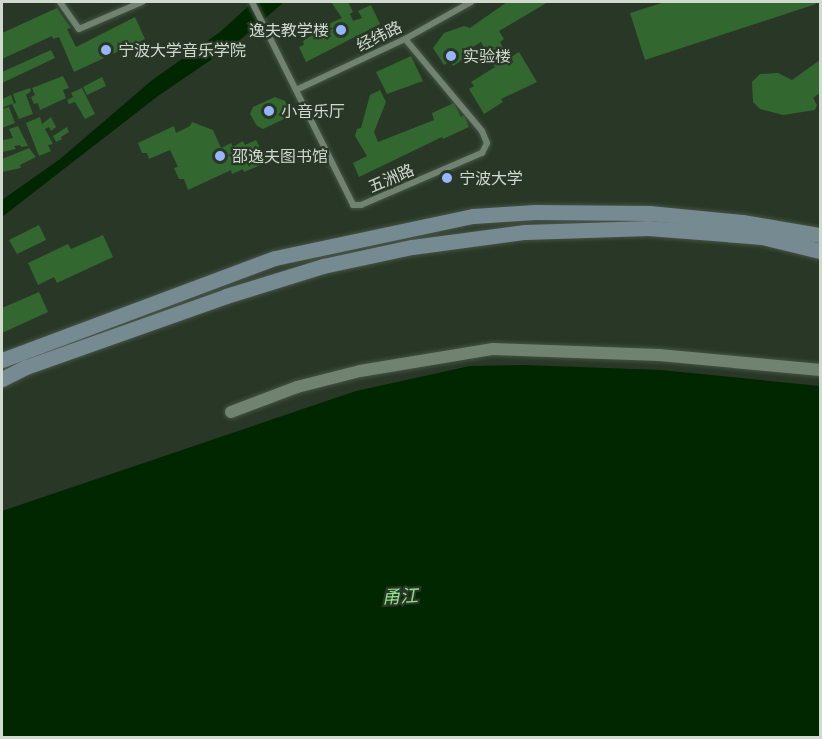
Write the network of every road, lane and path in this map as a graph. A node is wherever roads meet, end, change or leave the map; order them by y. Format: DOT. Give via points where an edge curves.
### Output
graph roads {
  1 [pos="60,2"];
  2 [pos="141,2"];
  3 [pos="252,2"];
  4 [pos="471,2"];
  5 [pos="405,39"];
  6 [pos="296,90"];
  7 [pos="820,235"];
  8 [pos="820,251"];
  9 [pos="2,360"];
  10 [pos="820,370"];
  11 [pos="2,379"];
  12 [pos="231,412"];
  1 -- 2 [label="lane" via="79,29"];
  3 -- 6 [label="lane, 五洲路"];
  4 -- 5 [label="lane, 经纬路"];
  5 -- 6 [label="lane, 经纬路"];
  5 -- 6 [label="lane, 五洲路" via="482,131 487,143 482,153 353,206"];
  7 -- 9 [label="street" via="649,213 473,216 275,258"];
  8 -- 11 [label="street" via="762,237 648,228 525,232 412,248 323,266 226,296"];
  10 -- 12 [label="street" via="659,355 494,349 360,371 297,387"];
}
